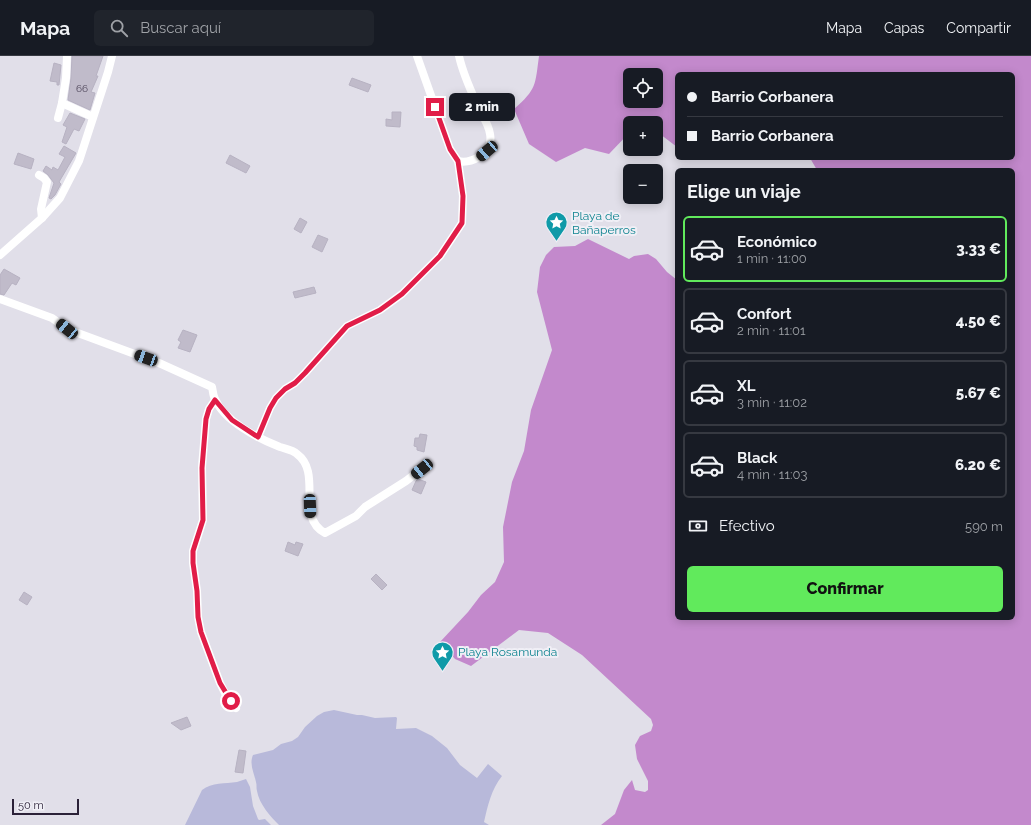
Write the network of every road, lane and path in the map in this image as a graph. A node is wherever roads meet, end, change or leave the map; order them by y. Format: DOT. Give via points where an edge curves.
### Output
graph roads {
  1 [pos="67,56"];
  2 [pos="112,56"];
  3 [pos="417,56"];
  4 [pos="459,56"];
  5 [pos="62,103"];
  6 [pos="93,117"];
  7 [pos="58,118"];
  8 [pos="458,161"];
  9 [pos="38,176"];
  10 [pos="42,218"];
  11 [pos="0,254"];
  12 [pos="0,299"];
  13 [pos="215,400"];
  14 [pos="258,437"];
  15 [pos="428,464"];
  16 [pos="236,708"];
  1 -- 5 [label="street"];
  2 -- 6 [label="street"];
  3 -- 8 [label="street" via="450,149"];
  4 -- 8 [label="street" via="490,134 487,151 472,160"];
  5 -- 6 [label="street"];
  5 -- 7 [label="street"];
  6 -- 10 [label="street" via="76,167 60,198"];
  8 -- 14 [label="street" via="463,196 462,223 440,256 402,294 380,310 347,326 305,373 276,398"];
  9 -- 10 [label="street" via="47,182 41,209"];
  10 -- 11 [label="street"];
  12 -- 13 [label="street" via="52,318 67,329 159,363 209,385"];
  13 -- 14 [label="street" via="232,420"];
  13 -- 16 [label="street" via="206,419 202,468 203,520 193,551 193,563 201,632 220,683"];
  14 -- 15 [label="street" via="297,453 305,462 309,471 310,515 319,530 325,532 356,516 365,506"];
}
